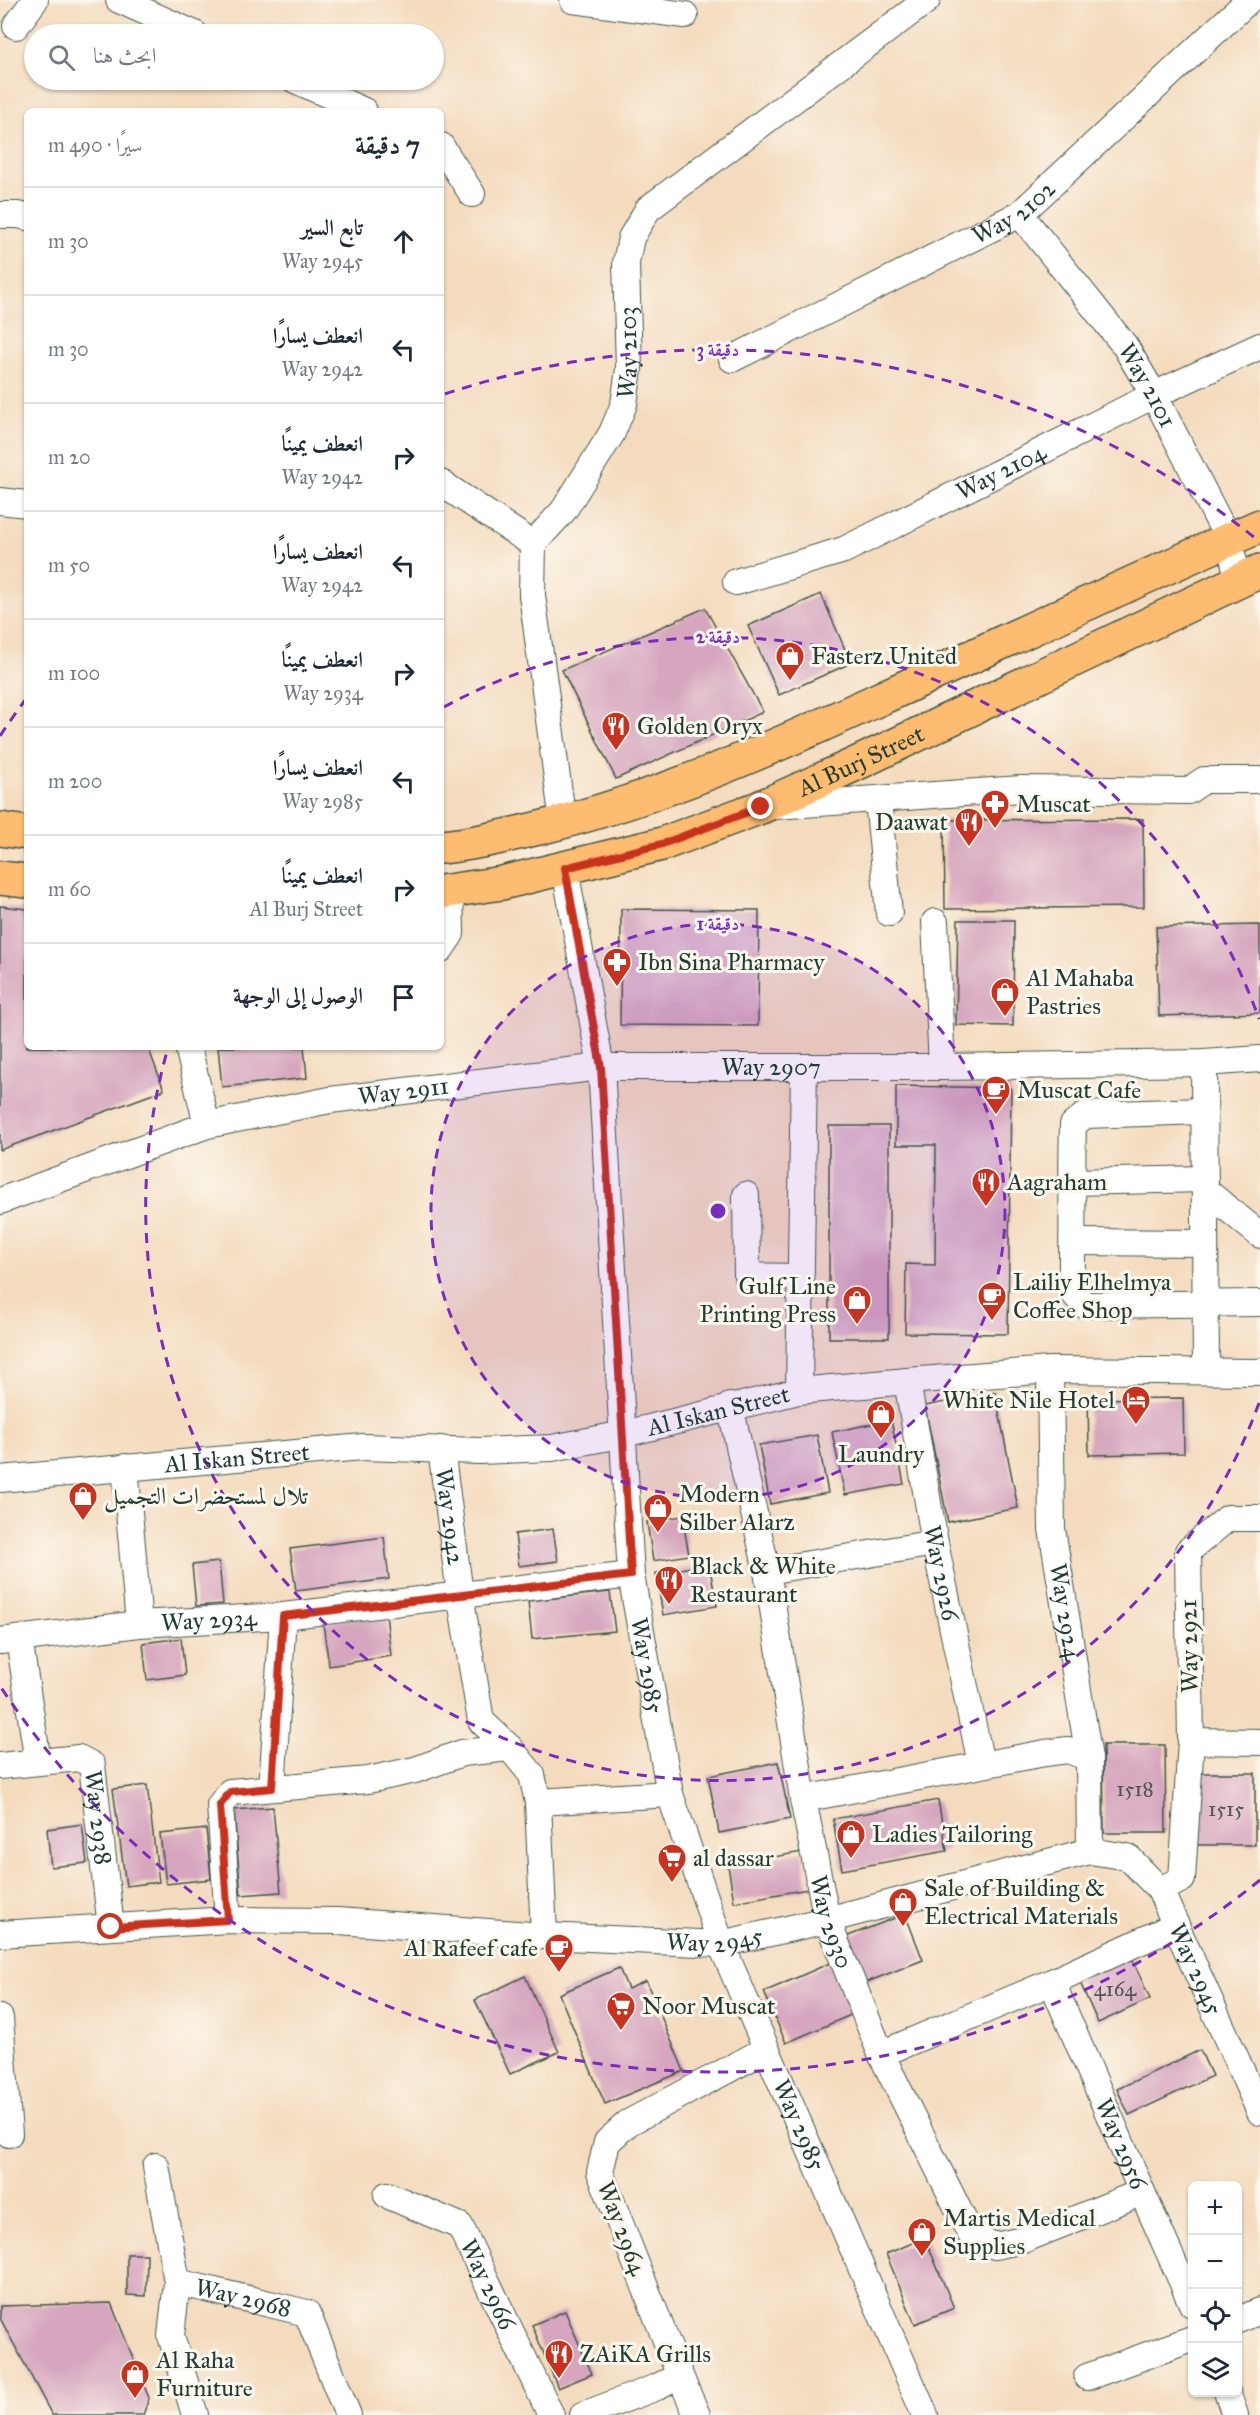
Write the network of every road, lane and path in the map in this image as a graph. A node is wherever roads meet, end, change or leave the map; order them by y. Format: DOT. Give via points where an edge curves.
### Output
graph roads {
  1 [pos="35,0"];
  2 [pos="119,0"];
  3 [pos="573,0"];
  4 [pos="927,0"];
  5 [pos="1249,0"];
  6 [pos="685,15"];
  7 [pos="173,24"];
  8 [pos="16,26"];
  9 [pos="317,90"];
  10 [pos="357,108"];
  11 [pos="444,151"];
  12 [pos="472,194"];
  13 [pos="1020,214"];
  14 [pos="0,215"];
  15 [pos="24,217"];
  16 [pos="1260,346"];
  17 [pos="732,359"];
  18 [pos="1154,395"];
  19 [pos="444,485"];
  20 [pos="0,501"];
  21 [pos="24,504"];
  22 [pos="1260,526"];
  23 [pos="1228,539"];
  24 [pos="533,544"];
  25 [pos="1250,575"];
  26 [pos="736,582"];
  27 [pos="1260,780"];
  28 [pos="878,800"];
  29 [pos="761,807"];
  30 [pos="563,822"];
  31 [pos="0,829"];
  32 [pos="24,833"];
  33 [pos="444,847"];
  34 [pos="565,868"];
  35 [pos="0,878"];
  36 [pos="24,881"];
  37 [pos="446,891"];
  38 [pos="889,913"];
  39 [pos="935,922"];
  40 [pos="444,944"];
  41 [pos="189,1050"];
  42 [pos="1260,1059"];
  43 [pos="1204,1063"];
  44 [pos="942,1066"];
  45 [pos="601,1067"];
  46 [pos="804,1067"];
  47 [pos="1204,1112"];
  48 [pos="207,1125"];
  49 [pos="1071,1182"];
  50 [pos="1205,1185"];
  51 [pos="746,1195"];
  52 [pos="0,1201"];
  53 [pos="1260,1235"];
  54 [pos="1073,1242"];
  55 [pos="1205,1243"];
  56 [pos="800,1277"];
  57 [pos="1206,1303"];
  58 [pos="1260,1303"];
  59 [pos="1050,1370"];
  60 [pos="1206,1371"];
  61 [pos="1260,1372"];
  62 [pos="907,1381"];
  63 [pos="799,1390"];
  64 [pos="730,1406"];
  65 [pos="624,1434"];
  66 [pos="441,1449"];
  67 [pos="124,1467"];
  68 [pos="0,1479"];
  69 [pos="1260,1518"];
  70 [pos="935,1543"];
  71 [pos="767,1571"];
  72 [pos="631,1575"];
  73 [pos="460,1594"];
  74 [pos="283,1616"];
  75 [pos="139,1624"];
  76 [pos="10,1640"];
  77 [pos="1191,1741"];
  78 [pos="1260,1742"];
  79 [pos="510,1748"];
  80 [pos="1089,1758"];
  81 [pos="38,1762"];
  82 [pos="981,1764"];
  83 [pos="0,1766"];
  84 [pos="272,1788"];
  85 [pos="670,1794"];
  86 [pos="803,1799"];
  87 [pos="538,1802"];
  88 [pos="1090,1851"];
  89 [pos="1160,1890"];
  90 [pos="228,1920"];
  91 [pos="827,1920"];
  92 [pos="1176,1925"];
  93 [pos="111,1927"];
  94 [pos="0,1934"];
  95 [pos="544,1936"];
  96 [pos="721,1944"];
  97 [pos="1052,1982"];
  98 [pos="0,2018"];
  99 [pos="765,2050"];
  100 [pos="881,2054"];
  101 [pos="1260,2112"];
  102 [pos="9,2134"];
  103 [pos="156,2166"];
  104 [pos="1142,2192"];
  105 [pos="387,2195"];
  106 [pos="177,2282"];
  107 [pos="1188,2295"];
  108 [pos="1260,2311"];
  109 [pos="1242,2318"];
  110 [pos="1188,2340"];
  111 [pos="680,2376"];
  112 [pos="1086,2377"];
  113 [pos="1229,2397"];
  114 [pos="195,2415"];
  115 [pos="348,2415"];
  116 [pos="551,2415"];
  117 [pos="584,2415"];
  118 [pos="697,2415"];
  119 [pos="925,2415"];
  120 [pos="1235,2415"];
  1 -- 8 [label="street"];
  2 -- 7 [label="street"];
  3 -- 6 [label="street"];
  4 -- 24 [label="street, Way 2103" via="648,209 631,238 626,263 629,369 624,404 612,433 570,500"];
  5 -- 13 [label="street, Way 2102"];
  9 -- 10 [label="street"];
  11 -- 12 [label="street"];
  13 -- 17 [label="street, Way 2102"];
  13 -- 18 [label="street, Way 2101" via="1125,346"];
  14 -- 15 [label="street"];
  16 -- 18 [label="street, Way 2104"];
  18 -- 23 [label="street, Way 2101"];
  18 -- 26 [label="street, Way 2104" via="844,550"];
  19 -- 24 [label="street"];
  20 -- 21 [label="street"];
  22 -- 23 [label="main road, Al Burj Street"];
  23 -- 25 [label="street, Way 2101"];
  23 -- 30 [label="main road, Al Burj Street" via="771,748 640,800"];
  24 -- 30 [label="street" via="531,596"];
  25 -- 29 [label="main road, Al Burj Street"];
  27 -- 28 [label="street" via="1204,780 1188,791 1021,789"];
  28 -- 29 [label="street"];
  28 -- 38 [label="street"];
  29 -- 34 [label="main road, Al Burj Street" via="662,844"];
  30 -- 33 [label="main road, Al Burj Street"];
  31 -- 32 [label="main road"];
  34 -- 37 [label="main road, Al Burj Street"];
  34 -- 45 [label="street, Way 2985"];
  35 -- 36 [label="main road"];
  37 -- 40 [label="street" via="451,934"];
  39 -- 44 [label="street"];
  41 -- 48 [label="street"];
  42 -- 43 [label="street, Way 2907"];
  43 -- 44 [label="street, Way 2907"];
  43 -- 47 [label="street"];
  44 -- 46 [label="street, Way 2907"];
  45 -- 46 [label="street, Way 2907"];
  45 -- 48 [label="street, Way 2911" via="330,1100"];
  45 -- 65 [label="street, Way 2985"];
  46 -- 56 [label="street"];
  47 -- 49 [label="street" via="1085,1115 1073,1125"];
  47 -- 50 [label="street"];
  48 -- 52 [label="street, Way 2911"];
  49 -- 50 [label="street"];
  49 -- 54 [label="street"];
  50 -- 53 [label="street"];
  50 -- 55 [label="street"];
  51 -- 56 [label="street" via="747,1276"];
  54 -- 55 [label="street"];
  54 -- 57 [label="street" via="1071,1290 1084,1305"];
  55 -- 57 [label="street"];
  56 -- 63 [label="street"];
  57 -- 58 [label="street"];
  57 -- 60 [label="street"];
  59 -- 60 [label="street, Al Iskan Street"];
  59 -- 62 [label="street, Al Iskan Street"];
  59 -- 80 [label="street, Way 2924" via="1052,1529"];
  60 -- 61 [label="street, Al Iskan Street"];
  62 -- 63 [label="street, Al Iskan Street"];
  62 -- 70 [label="street, Way 2926"];
  63 -- 64 [label="street, Al Iskan Street"];
  64 -- 65 [label="street, Al Iskan Street"];
  64 -- 71 [label="street, Way 2930"];
  65 -- 66 [label="street, Al Iskan Street" via="552,1448"];
  65 -- 72 [label="street, Way 2985"];
  66 -- 67 [label="street, Al Iskan Street" via="363,1447"];
  66 -- 73 [label="street, Way 2942"];
  67 -- 68 [label="street, Al Iskan Street"];
  67 -- 75 [label="street"];
  69 -- 77 [label="street, Way 2921" via="1228,1518 1188,1551"];
  70 -- 71 [label="street"];
  70 -- 82 [label="street, Way 2926"];
  71 -- 86 [label="street, Way 2930"];
  72 -- 73 [label="street, Way 2934"];
  72 -- 85 [label="street, Way 2985"];
  73 -- 74 [label="street, Way 2934"];
  73 -- 79 [label="street, Way 2942" via="481,1721"];
  74 -- 75 [label="street, Way 2934"];
  74 -- 84 [label="street"];
  75 -- 76 [label="street, Way 2934"];
  76 -- 81 [label="street"];
  77 -- 78 [label="street"];
  77 -- 89 [label="street, Way 2921" via="1182,1879"];
  79 -- 84 [label="street" via="462,1753 415,1770 368,1780"];
  79 -- 87 [label="street, Way 2942" via="532,1775"];
  80 -- 82 [label="street" via="1068,1750"];
  80 -- 88 [label="street, Way 2924"];
  81 -- 83 [label="street, Way 2938"];
  81 -- 93 [label="street, Way 2938" via="80,1758 92,1765"];
  82 -- 86 [label="street"];
  84 -- 90 [label="street" via="230,1792 220,1805"];
  85 -- 87 [label="street"];
  85 -- 96 [label="street, Way 2985"];
  86 -- 91 [label="street, Way 2930"];
  87 -- 95 [label="street, Way 2942"];
  88 -- 89 [label="street, Way 2945" via="1128,1857"];
  88 -- 91 [label="street, Way 2945"];
  89 -- 92 [label="street, Way 2945"];
  90 -- 93 [label="street, Way 2945"];
  90 -- 95 [label="street, Way 2945" via="338,1921"];
  91 -- 96 [label="street, Way 2945"];
  91 -- 100 [label="street, Way 2930"];
  92 -- 97 [label="street"];
  92 -- 101 [label="street, Way 2945"];
  93 -- 94 [label="street, Way 2945"];
  95 -- 96 [label="street, Way 2945"];
  96 -- 99 [label="street, Way 2985"];
  97 -- 100 [label="street"];
  97 -- 104 [label="street, Way 2956"];
  98 -- 102 [label="street"];
  99 -- 111 [label="street, Way 2964" via="628,2123 607,2142 600,2172"];
  99 -- 119 [label="street, Way 2985"];
  100 -- 104 [label="street, Way 2930" via="972,2235 994,2246 1023,2240"];
  103 -- 106 [label="street, Way 2968"];
  104 -- 107 [label="street, Way 2956"];
  105 -- 116 [label="street, Way 2966" via="460,2226"];
  106 -- 114 [label="street, Way 2968" via="171,2336"];
  106 -- 115 [label="street, Way 2968" via="307,2313"];
  108 -- 109 [label="street"];
  110 -- 112 [label="street"];
  111 -- 117 [label="street"];
  111 -- 118 [label="street, Way 2964"];
  113 -- 120 [label="street"];
}
